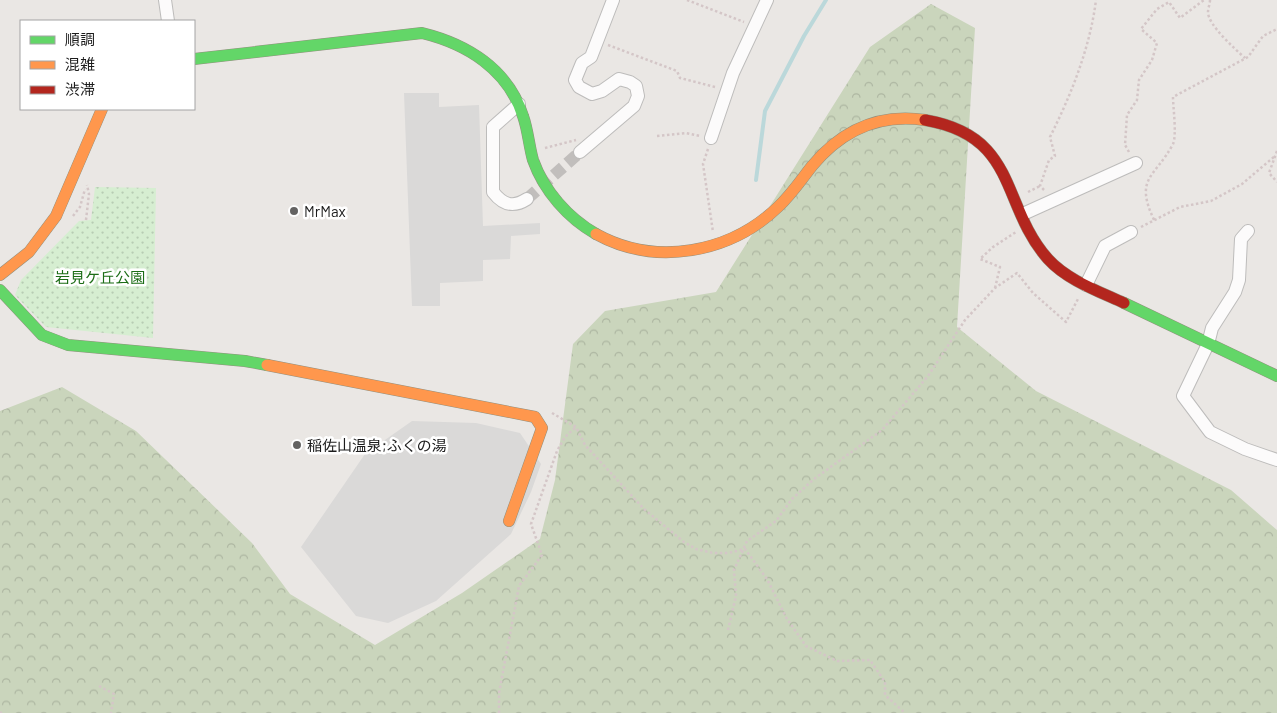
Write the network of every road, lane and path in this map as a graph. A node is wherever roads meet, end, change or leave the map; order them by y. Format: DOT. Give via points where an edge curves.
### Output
graph roads {
  1 [pos="165,0"];
  2 [pos="613,0"];
  3 [pos="687,0"];
  4 [pos="767,0"];
  5 [pos="1096,0"];
  6 [pos="1204,0"];
  7 [pos="1210,0"];
  8 [pos="168,20"];
  9 [pos="754,26"];
  10 [pos="1277,30"];
  11 [pos="597,40"];
  12 [pos="1246,58"];
  13 [pos="195,59"];
  14 [pos="726,90"];
  15 [pos="518,104"];
  16 [pos="102,110"];
  17 [pos="657,136"];
  18 [pos="712,138"];
  19 [pos="592,142"];
  20 [pos="1277,151"];
  21 [pos="531,152"];
  22 [pos="580,152"];
  23 [pos="1275,156"];
  24 [pos="1136,163"];
  25 [pos="1277,182"];
  26 [pos="87,184"];
  27 [pos="527,199"];
  28 [pos="1054,200"];
  29 [pos="1025,219"];
  30 [pos="86,220"];
  31 [pos="1248,231"];
  32 [pos="1131,232"];
  33 [pos="717,245"];
  34 [pos="0,276"];
  35 [pos="1086,285"];
  36 [pos="996,288"];
  37 [pos="0,290"];
  38 [pos="1208,344"];
  39 [pos="1277,376"];
  40 [pos="552,413"];
  41 [pos="576,427"];
  42 [pos="1277,460"];
  43 [pos="509,521"];
  44 [pos="745,549"];
  45 [pos="728,630"];
  46 [pos="100,686"];
  47 [pos="111,713"];
  48 [pos="499,713"];
  49 [pos="905,713"];
  1 -- 8 [label="street"];
  2 -- 11 [label="street"];
  3 -- 9 [label="path"];
  4 -- 9 [label="street"];
  5 -- 28 [label="path" via="1069,99 1050,137 1055,156 1049,160 1040,186"];
  6 -- 24 [label="path" via="1180,18 1168,2 1141,30 1157,43 1152,60 1139,80 1137,100 1127,115 1125,145"];
  7 -- 12 [label="path" via="1210,20 1230,45"];
  9 -- 14 [label="street"];
  10 -- 12 [label="path" via="1263,36"];
  11 -- 14 [label="path" via="677,71 680,78"];
  11 -- 19 [label="street" via="591,57 576,72 575,80 579,87 592,94 619,79 636,86 638,96 634,106"];
  12 -- 23 [label="path" via="1173,97 1174,142 1149,176 1145,188 1147,205 1154,220 1180,207 1211,201 1242,184"];
  13 -- 15 [label="street" via="422,33 458,43 480,56 497,72"];
  14 -- 18 [label="street"];
  15 -- 21 [label="street"];
  15 -- 27 [label="street" via="493,127 492,192 507,204 518,205"];
  16 -- 34 [label="street" via="56,216 28,252"];
  17 -- 18 [label="path" via="686,133"];
  18 -- 33 [label="path" via="703,164"];
  19 -- 21 [label="path" via="572,140"];
  19 -- 22 [label="street"];
  20 -- 23 [label="path"];
  21 -- 33 [label="street" via="553,197 601,236 626,246 656,251 676,252"];
  23 -- 25 [label="path" via="1269,173"];
  24 -- 28 [label="street"];
  26 -- 30 [label="path"];
  28 -- 29 [label="street"];
  29 -- 33 [label="street" via="1002,169 982,146 939,122 891,119 861,126 838,139 819,155 786,199 768,216 746,233"];
  29 -- 35 [label="street" via="1048,259"];
  29 -- 36 [label="path" via="980,260 1000,267"];
  31 -- 38 [label="street" via="1241,239 1240,280 1212,328"];
  32 -- 35 [label="street" via="1105,246"];
  35 -- 36 [label="path" via="1066,322 1017,273"];
  35 -- 38 [label="street"];
  36 -- 44 [label="path" via="965,320 928,376 882,430 814,479 792,499 776,521 747,541"];
  37 -- 43 [label="street" via="42,335 68,345 245,361 535,417 542,428"];
  38 -- 39 [label="street"];
  38 -- 42 [label="street" via="1183,396 1210,432"];
  40 -- 41 [label="path"];
  41 -- 44 [label="path" via="585,445 644,509 684,542 712,553"];
  41 -- 48 [label="path" via="556,451 531,524 542,555 519,586 499,693"];
  44 -- 45 [label="path" via="734,570 736,596"];
  44 -- 49 [label="path" via="767,579 787,620 806,646 837,661 870,660 886,682 885,695"];
  46 -- 47 [label="path" via="114,694"];
}
